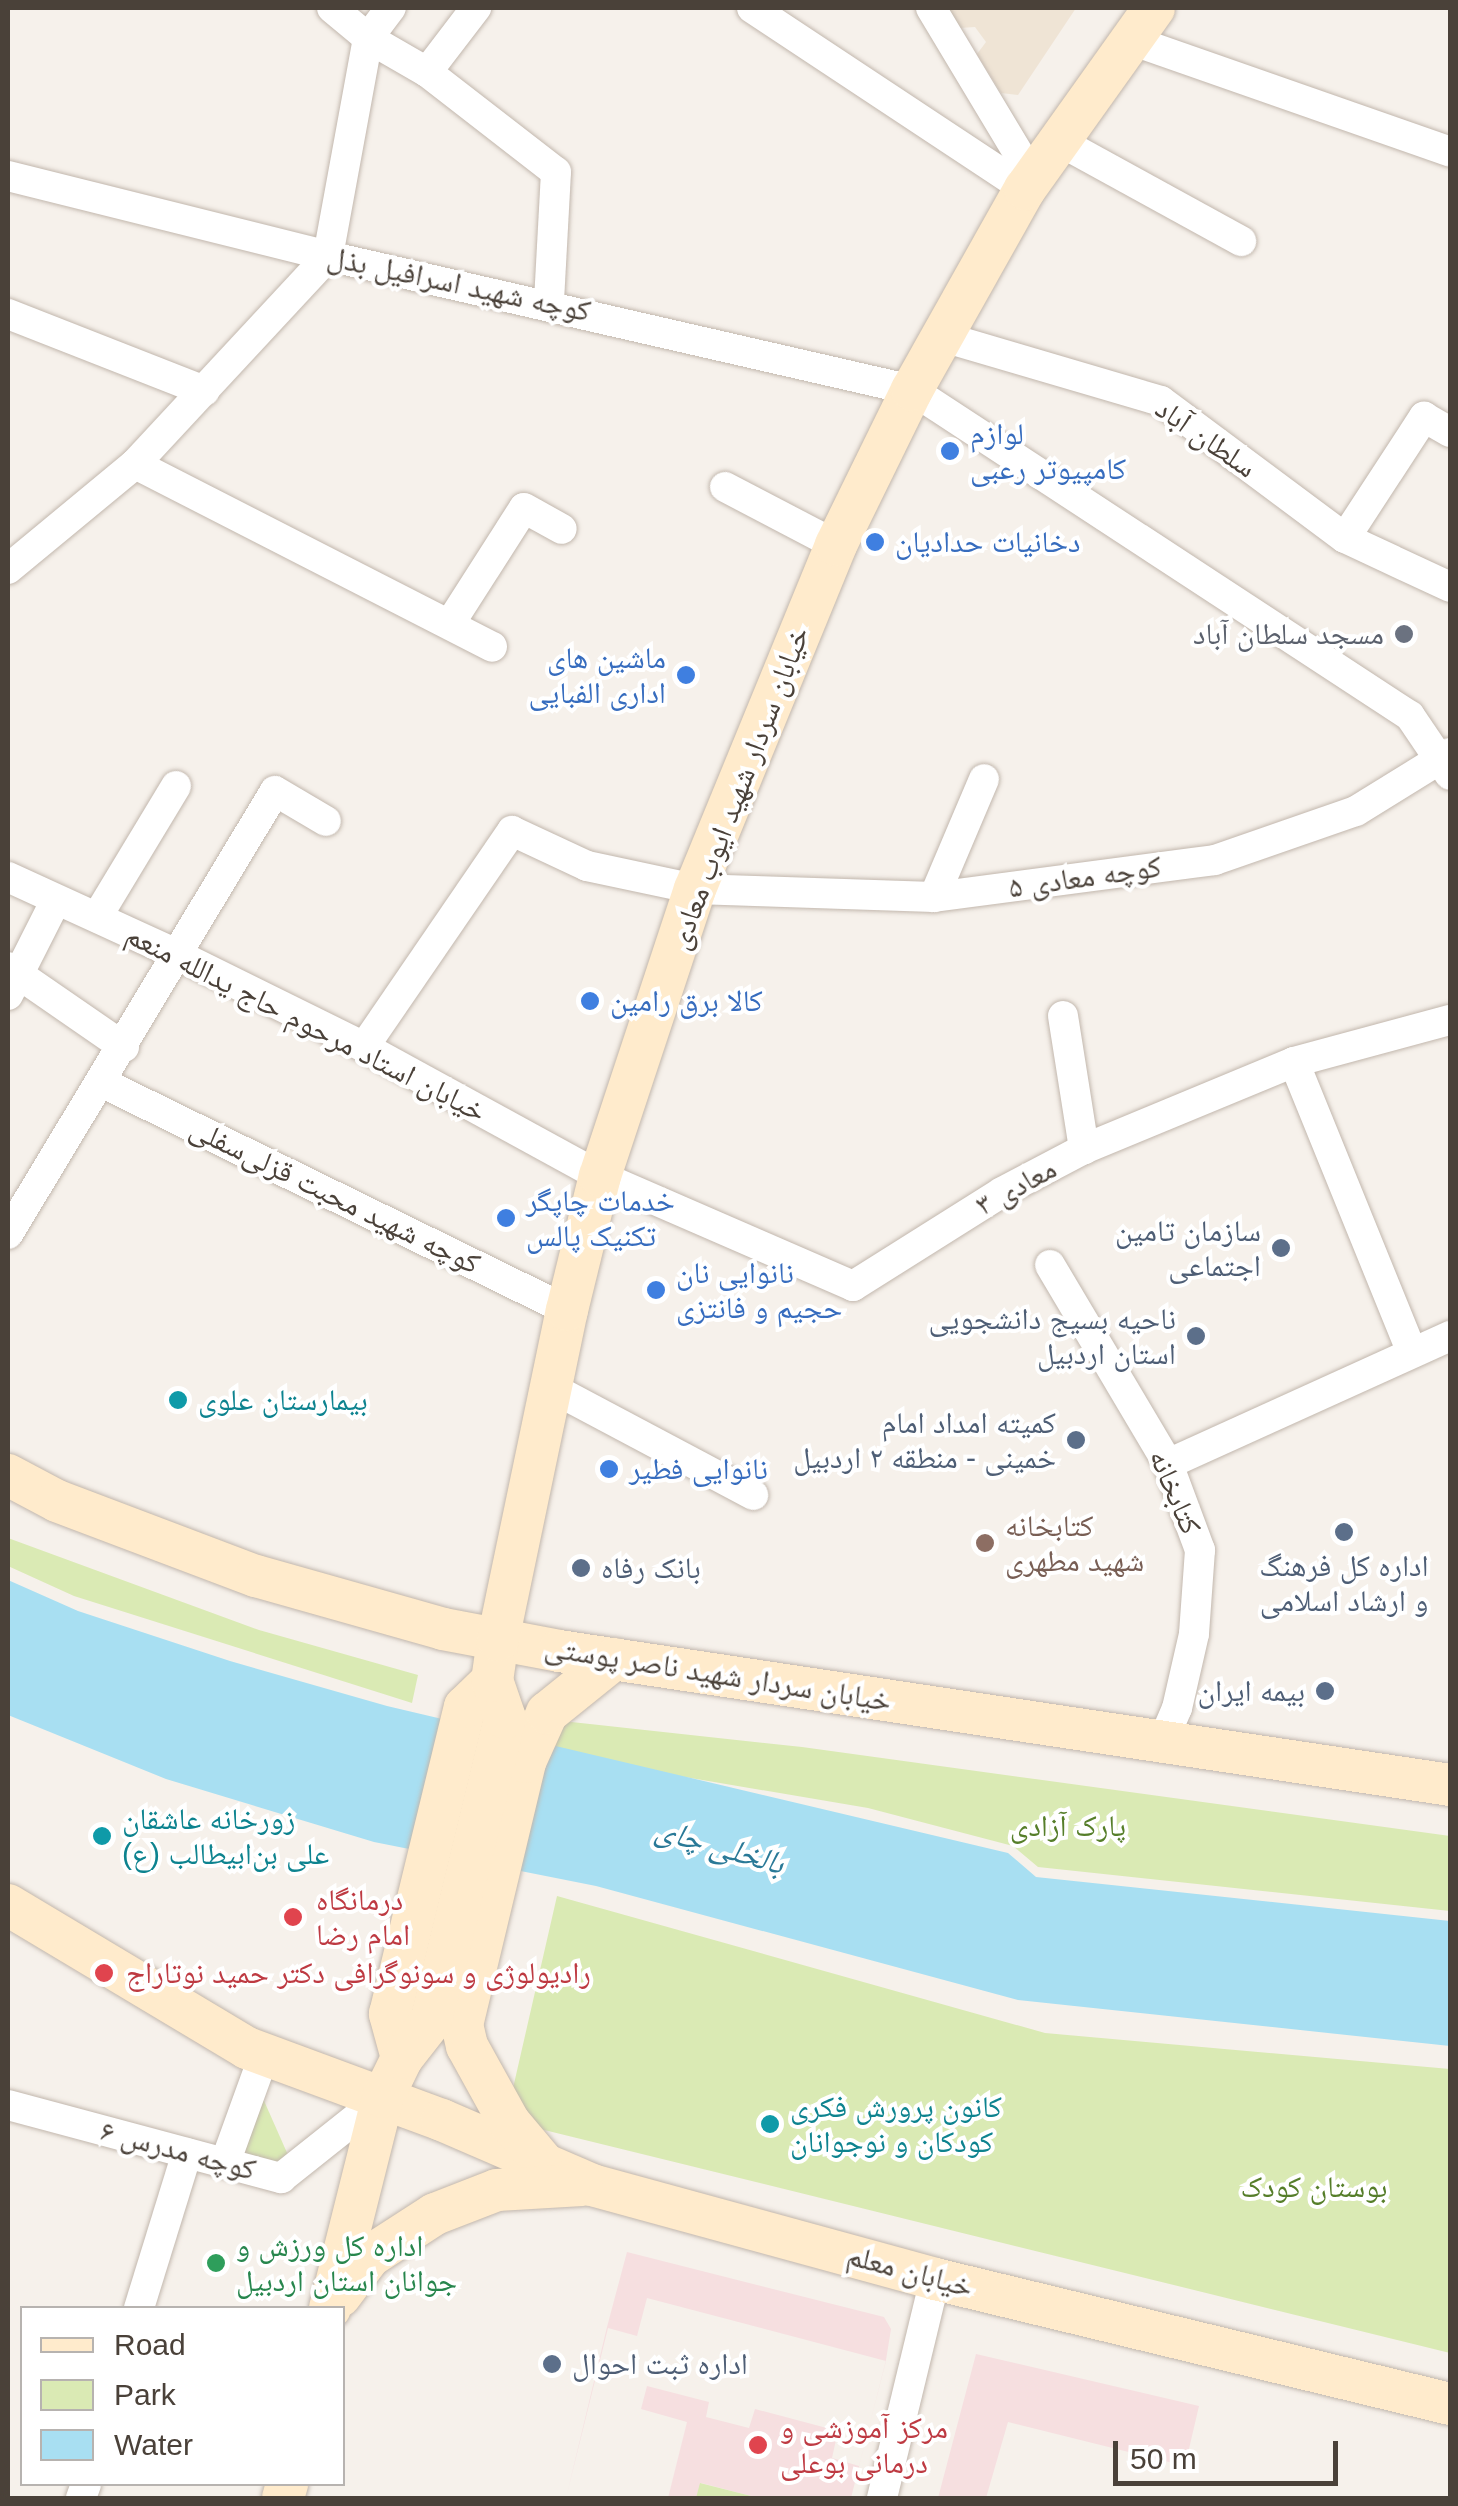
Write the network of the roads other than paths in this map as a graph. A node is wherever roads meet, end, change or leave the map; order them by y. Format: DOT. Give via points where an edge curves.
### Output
graph roads {
  1 [pos="332,8"];
  2 [pos="391,8"];
  3 [pos="476,8"];
  4 [pos="752,8"];
  5 [pos="931,8"];
  6 [pos="1142,24"];
  7 [pos="368,38"];
  8 [pos="426,72"];
  9 [pos="1059,141"];
  10 [pos="1450,152"];
  11 [pos="8,176"];
  12 [pos="1029,184"];
  13 [pos="1241,242"];
  14 [pos="328,256"];
  15 [pos="549,303"];
  16 [pos="8,314"];
  17 [pos="940,336"];
  18 [pos="912,390"];
  19 [pos="204,391"];
  20 [pos="1450,432"];
  21 [pos="135,464"];
  22 [pos="725,487"];
  23 [pos="562,529"];
  24 [pos="1345,538"];
  25 [pos="836,544"];
  26 [pos="8,569"];
  27 [pos="1450,587"];
  28 [pos="450,622"];
  29 [pos="492,646"];
  30 [pos="1447,763"];
  31 [pos="984,779"];
  32 [pos="176,786"];
  33 [pos="326,821"];
  34 [pos="8,877"];
  35 [pos="695,889"];
  36 [pos="934,897"];
  37 [pos="56,900"];
  38 [pos="97,918"];
  39 [pos="176,954"];
  40 [pos="12,979"];
  41 [pos="1063,1016"];
  42 [pos="1450,1020"];
  43 [pos="124,1047"];
  44 [pos="364,1048"];
  45 [pos="1294,1062"];
  46 [pos="102,1083"];
  47 [pos="1084,1149"];
  48 [pos="600,1176"];
  49 [pos="8,1234"];
  50 [pos="1050,1265"];
  51 [pos="566,1310"];
  52 [pos="1450,1336"];
  53 [pos="1412,1352"];
  54 [pos="552,1388"];
  55 [pos="1168,1464"];
  56 [pos="8,1476"];
  57 [pos="753,1495"];
  58 [pos="614,1659"];
  59 [pos="495,1660"];
  60 [pos="1163,1742"];
  61 [pos="1450,1784"];
  62 [pos="8,1905"];
  63 [pos="447,1943"];
  64 [pos="264,2055"];
  65 [pos="384,2097"];
  66 [pos="8,2104"];
  67 [pos="187,2153"];
  68 [pos="225,2163"];
  69 [pos="544,2164"];
  70 [pos="592,2185"];
  71 [pos="935,2278"];
  72 [pos="140,2306"];
  73 [pos="331,2306"];
  74 [pos="332,2306"];
  75 [pos="1450,2404"];
  76 [pos="882,2498"];
  1 -- 7 [label="street"];
  2 -- 7 [label="street"];
  3 -- 8 [label="street"];
  4 -- 12 [label="street"];
  5 -- 12 [label="street"];
  6 -- 9 [label="main road, خیابان سردار شهید ایوب معادی"];
  6 -- 10 [label="street"];
  7 -- 8 [label="street"];
  7 -- 14 [label="street"];
  8 -- 15 [label="street" via="556,172"];
  9 -- 12 [label="main road, خیابان سردار شهید ایوب معادی"];
  9 -- 13 [label="street"];
  11 -- 14 [label="street, کوچه شهید اسرافیل بذل"];
  12 -- 17 [label="main road, خیابان سردار شهید ایوب معادی"];
  14 -- 15 [label="street, کوچه شهید اسرافیل بذل"];
  14 -- 19 [label="street"];
  15 -- 18 [label="street, کوچه شهید اسرافیل بذل"];
  16 -- 19 [label="street"];
  17 -- 18 [label="main road, خیابان سردار شهید ایوب معادی"];
  17 -- 24 [label="street, سلطان آباد" via="1161,401"];
  18 -- 25 [label="main road, خیابان سردار شهید ایوب معادی"];
  18 -- 30 [label="street, کوچه شهید اسرافیل بذل" via="1410,716"];
  19 -- 21 [label="street"];
  20 -- 24 [label="street" via="1424,417"];
  21 -- 26 [label="street"];
  21 -- 28 [label="street"];
  22 -- 25 [label="street"];
  23 -- 28 [label="street" via="524,508"];
  24 -- 27 [label="street, سلطان آباد"];
  25 -- 35 [label="main road, خیابان سردار شهید ایوب معادی"];
  28 -- 29 [label="street"];
  30 -- 36 [label="street, کوچه معادی ۵" via="1356,811 1215,860"];
  31 -- 36 [label="street"];
  32 -- 38 [label="street"];
  33 -- 39 [label="street" via="275,791"];
  34 -- 37 [label="street, خیابان استاد مرحوم حاج یدالله منعم"];
  35 -- 36 [label="street, کوچه معادی ۵"];
  35 -- 44 [label="street, کوچه معادی ۵" via="587,866 512,832"];
  35 -- 48 [label="main road, خیابان سردار شهید ایوب معادی"];
  37 -- 38 [label="street, خیابان استاد مرحوم حاج یدالله منعم"];
  37 -- 40 [label="street"];
  38 -- 39 [label="street, خیابان استاد مرحوم حاج یدالله منعم"];
  39 -- 43 [label="street"];
  39 -- 44 [label="street, خیابان استاد مرحوم حاج یدالله منعم"];
  40 -- 43 [label="street"];
  41 -- 47 [label="street"];
  42 -- 45 [label="street, معادی ۳"];
  43 -- 46 [label="street"];
  44 -- 48 [label="street, خیابان استاد مرحوم حاج یدالله منعم"];
  45 -- 47 [label="street, معادی ۳"];
  45 -- 53 [label="street"];
  46 -- 49 [label="street"];
  46 -- 51 [label="street, کوچه شهید محبت قزلی‌سفلی"];
  47 -- 48 [label="street, معادی ۳" via="852,1286"];
  48 -- 51 [label="main road, خیابان سردار شهید ایوب معادی"];
  50 -- 55 [label="street, کتابخانه"];
  51 -- 54 [label="main road, خیابان سردار شهید ایوب معادی"];
  52 -- 53 [label="street"];
  53 -- 55 [label="street"];
  54 -- 57 [label="street"];
  54 -- 59 [label="main road, خیابان سردار شهید ایوب معادی"];
  55 -- 60 [label="street, کتابخانه" via="1200,1550 1194,1634"];
  56 -- 59 [label="main road, خیابان سردار شهید ناصر پوستی" via="56,1502 256,1576 443,1629"];
  58 -- 59 [label="main road, خیابان سردار شهید ناصر پوستی"];
  58 -- 60 [label="main road, خیابان سردار شهید ناصر پوستی"];
  58 -- 63 [label="main road" via="548,1714"];
  59 -- 63 [label="main road" via="504,1724"];
  59 -- 63 [label="main road" via="462,1714"];
  60 -- 61 [label="main road, خیابان سردار شهید ناصر پوستی"];
  62 -- 64 [label="main road, خیابان معلم"];
  63 -- 65 [label="main road" via="390,2014 402,2058"];
  63 -- 69 [label="main road" via="467,2046 508,2122"];
  64 -- 65 [label="main road, خیابان معلم"];
  64 -- 68 [label="street"];
  65 -- 68 [label="street, کوچه مدرس ۶" via="281,2178"];
  65 -- 69 [label="main road, خیابان معلم"];
  65 -- 73 [label="main road"];
  66 -- 67 [label="street, کوچه مدرس ۶"];
  67 -- 68 [label="street, کوچه مدرس ۶"];
  67 -- 72 [label="street"];
  69 -- 70 [label="main road, خیابان معلم"];
  70 -- 71 [label="main road, خیابان معلم"];
  70 -- 74 [label="main road" via="497,2190 435,2214 370,2256"];
  71 -- 75 [label="main road, خیابان معلم"];
  71 -- 76 [label="street"];
}
